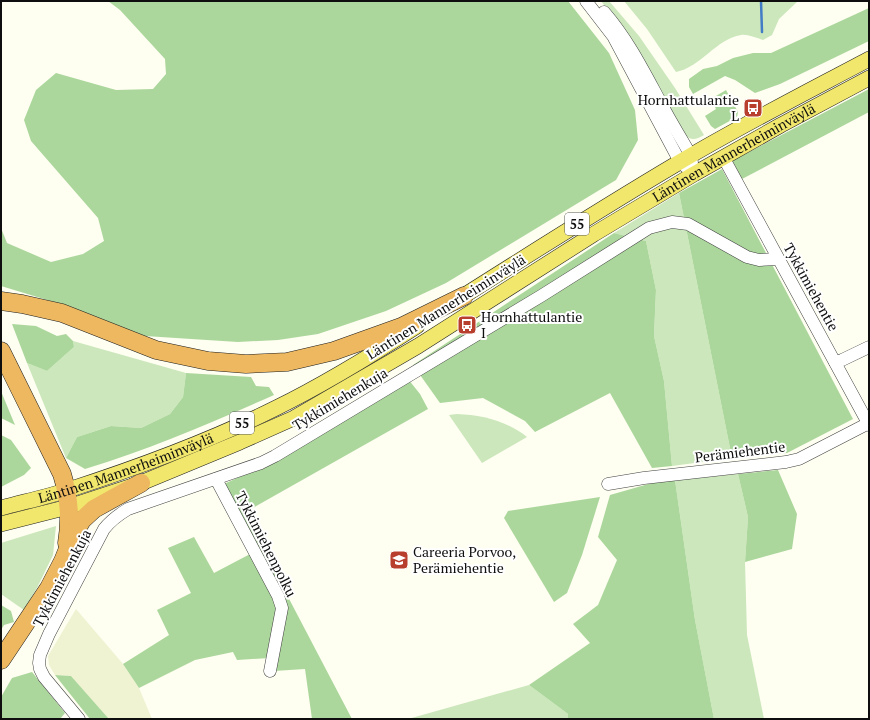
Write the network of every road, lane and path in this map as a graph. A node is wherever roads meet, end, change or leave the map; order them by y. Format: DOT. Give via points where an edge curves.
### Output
graph roads {
  1 [pos="586,1"];
  2 [pos="591,1"];
  3 [pos="869,59"];
  4 [pos="869,78"];
  5 [pos="686,159"];
  6 [pos="727,164"];
  7 [pos="694,174"];
  8 [pos="778,259"];
  9 [pos="464,296"];
  10 [pos="1,301"];
  11 [pos="869,347"];
  12 [pos="1,351"];
  13 [pos="835,362"];
  14 [pos="868,425"];
  15 [pos="216,479"];
  16 [pos="141,483"];
  17 [pos="608,484"];
  18 [pos="68,498"];
  19 [pos="1,508"];
  20 [pos="1,524"];
  21 [pos="63,561"];
  22 [pos="1,660"];
  23 [pos="270,671"];
  24 [pos="79,719"];
  1 -- 5 [label="street" via="613,36"];
  2 -- 5 [label="street" via="617,27 637,57"];
  3 -- 5 [label="main road, Läntinen Mannerheiminväylä / 55"];
  4 -- 7 [label="main road, Läntinen Mannerheiminväylä / 55"];
  5 -- 7 [label="street"];
  5 -- 9 [label="main road, Läntinen Mannerheiminväylä / 55"];
  6 -- 8 [label="street, Tykkimiehentie"];
  7 -- 16 [label="main road, Läntinen Mannerheiminväylä / 55" via="418,346 294,418"];
  8 -- 13 [label="street, Tykkimiehentie"];
  8 -- 15 [label="street, Tykkimiehenkuja" via="759,260 747,257 688,224 672,222 649,228 275,456"];
  9 -- 10 [label="highway" via="401,327 334,351 287,362 246,364 208,361 156,350 62,313"];
  9 -- 18 [label="main road, Läntinen Mannerheiminväylä / 55" via="380,349 276,408"];
  11 -- 13 [label="street"];
  12 -- 18 [label="highway" via="62,474"];
  13 -- 14 [label="street, Tykkimiehentie"];
  14 -- 17 [label="street, Perämiehentie" via="799,459 786,462"];
  15 -- 23 [label="street, Tykkimiehenpolku" via="282,608"];
  15 -- 24 [label="street, Tykkimiehenkuja" via="128,509 104,529 40,655 40,669 44,677"];
  16 -- 18 [label="main road, Läntinen Mannerheiminväylä / 55"];
  16 -- 21 [label="highway" via="94,509 82,520"];
  18 -- 19 [label="main road, Läntinen Mannerheiminväylä / 55"];
  18 -- 20 [label="main road, Läntinen Mannerheiminväylä / 55"];
  18 -- 21 [label="highway" via="69,525"];
  21 -- 22 [label="highway" via="49,588"];
}
